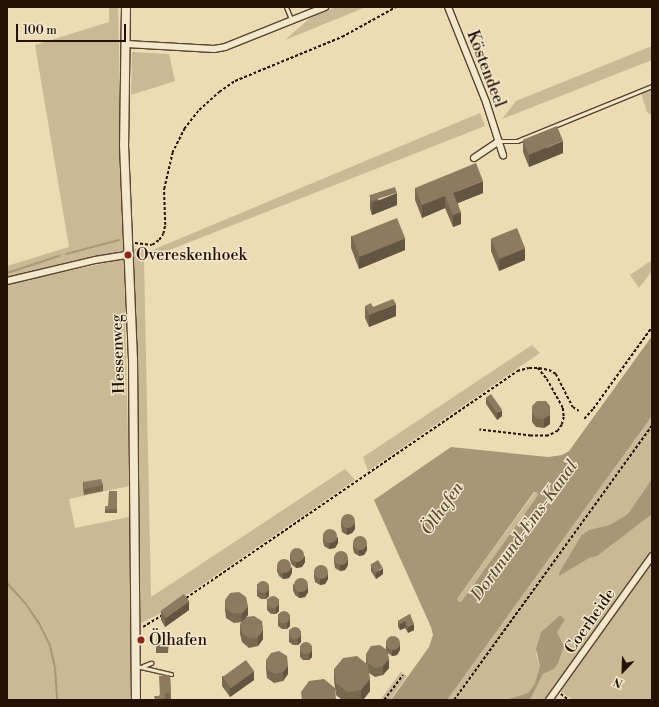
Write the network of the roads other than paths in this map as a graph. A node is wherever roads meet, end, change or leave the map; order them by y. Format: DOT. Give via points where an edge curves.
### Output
graph roads {
  1 [pos="126,7"];
  2 [pos="286,7"];
  3 [pos="325,7"];
  4 [pos="448,7"];
  5 [pos="292,21"];
  6 [pos="126,44"];
  7 [pos="652,86"];
  8 [pos="499,141"];
  9 [pos="504,155"];
  10 [pos="474,158"];
  11 [pos="128,255"];
  12 [pos="7,281"];
  13 [pos="652,556"];
  14 [pos="151,663"];
  15 [pos="139,666"];
  16 [pos="171,674"];
  17 [pos="136,700"];
  18 [pos="549,700"];
  1 -- 6 [label="street, Hessenweg"];
  2 -- 5 [label="lane"];
  3 -- 5 [label="street"];
  4 -- 8 [label="street, Köstendeel"];
  5 -- 6 [label="street" via="214,49"];
  6 -- 11 [label="street, Hessenweg" via="124,146"];
  7 -- 8 [label="lane" via="517,141"];
  8 -- 9 [label="street, Köstendeel"];
  8 -- 10 [label="street"];
  11 -- 12 [label="street" via="95,260"];
  11 -- 15 [label="street, Hessenweg" via="136,630"];
  13 -- 18 [label="street, Coerheide"];
  14 -- 15 [label="lane"];
  15 -- 16 [label="lane"];
  15 -- 17 [label="street, Hessenweg"];
}
